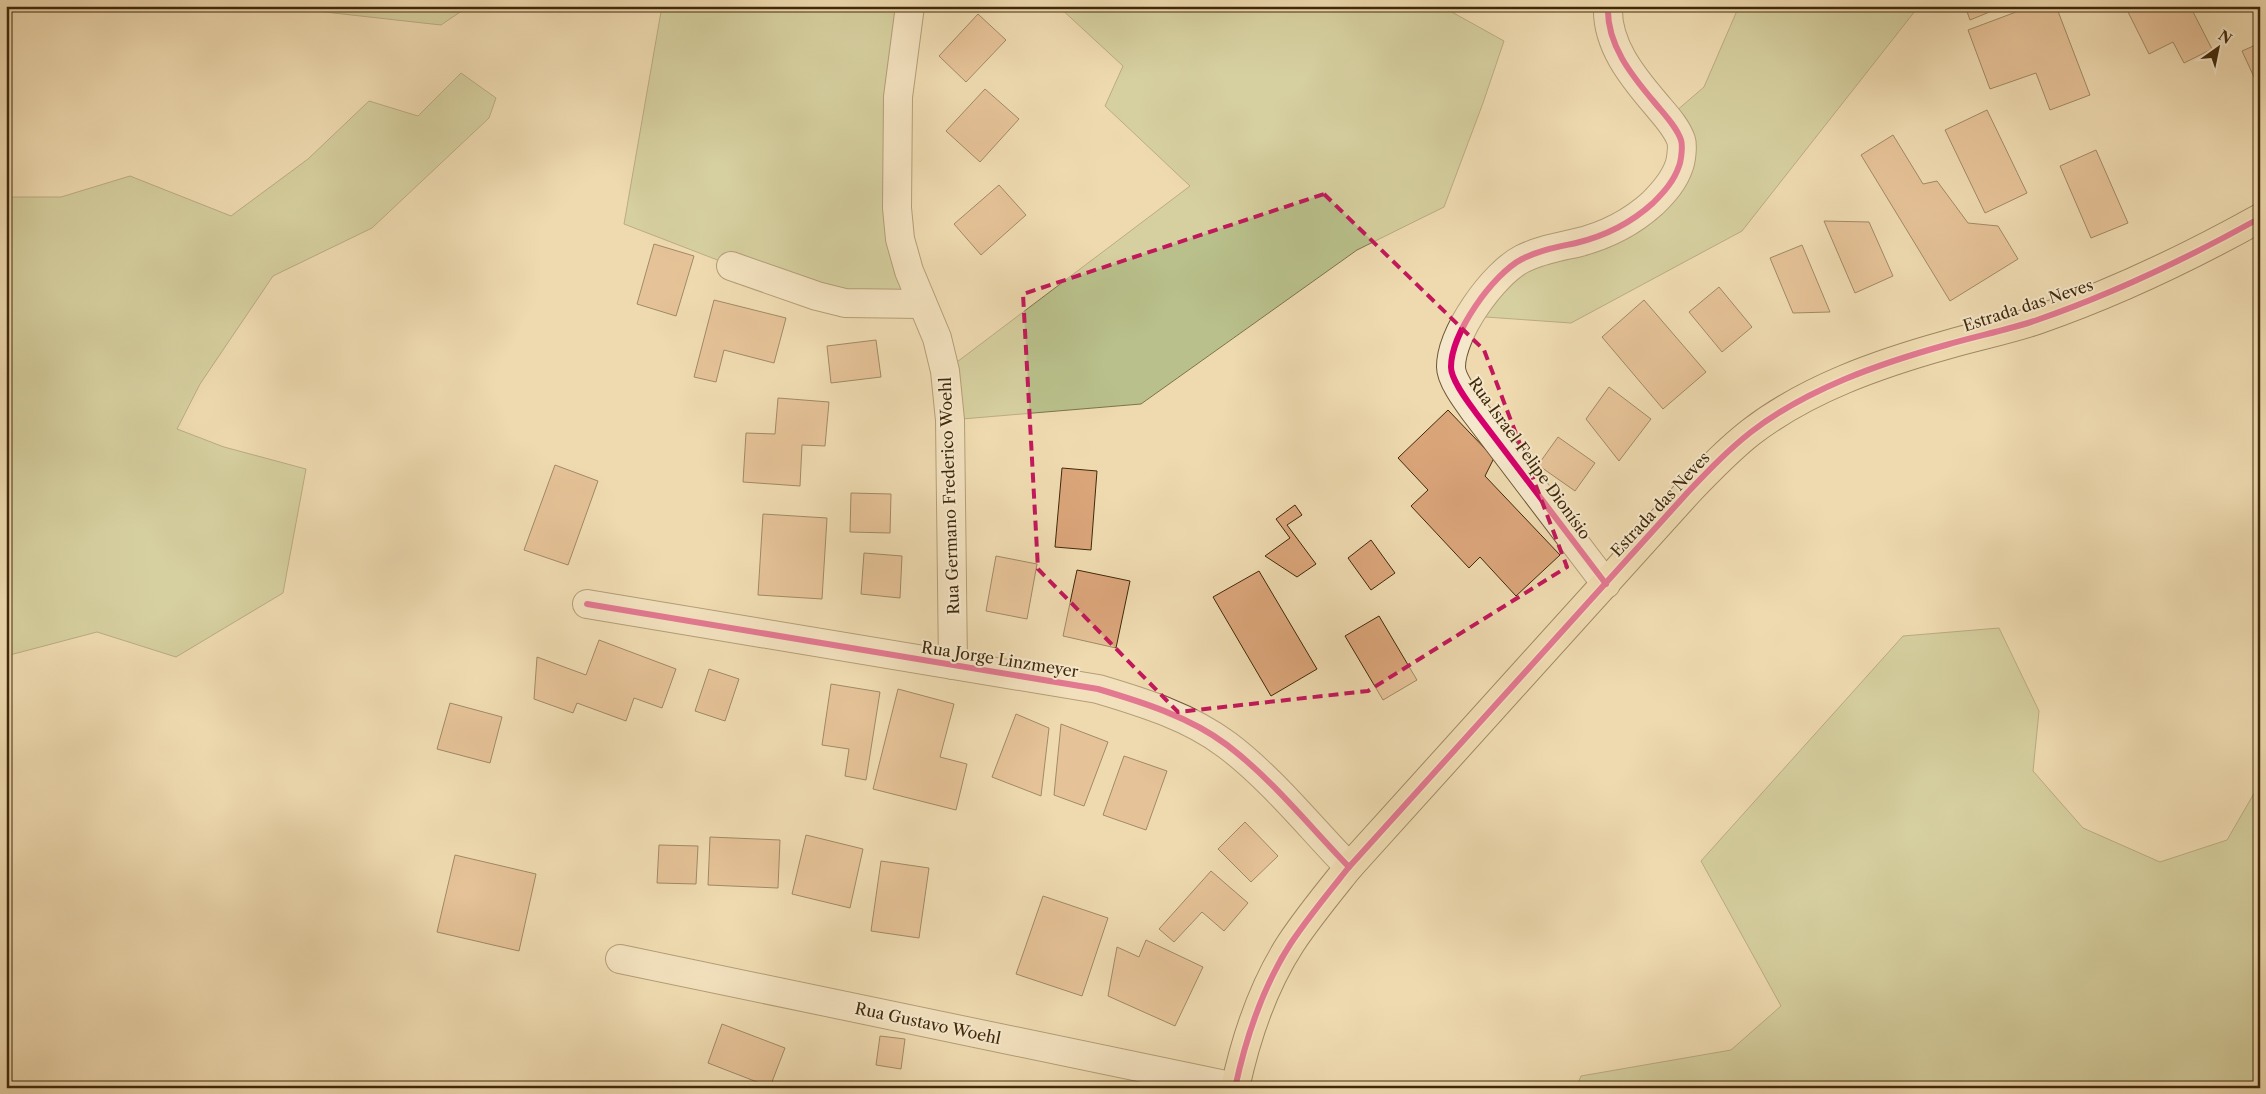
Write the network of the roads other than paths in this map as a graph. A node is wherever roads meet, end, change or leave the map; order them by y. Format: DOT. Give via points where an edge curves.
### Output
graph roads {
  1 [pos="910,6"];
  2 [pos="1608,6"];
  3 [pos="2260,218"];
  4 [pos="731,266"];
  5 [pos="922,304"];
  6 [pos="1606,584"];
  7 [pos="587,604"];
  8 [pos="954,665"];
  9 [pos="1349,867"];
  10 [pos="620,959"];
  11 [pos="1235,1087"];
  1 -- 5 [label="street, Rua Germano Frederico Woehl" via="898,96 898,208 900,239"];
  2 -- 6 [label="street, Rua Israel Felipe Dionísio" via="1613,39 1625,64 1682,141 1680,166 1668,189 1623,226 1578,242 1545,249 1500,275 1479,302 1456,343 1451,368 1461,392 1476,413"];
  3 -- 6 [label="main road, Estrada das Neves" via="2103,296 2035,321 1873,368 1787,408 1751,432 1717,462"];
  4 -- 5 [label="street" via="845,303"];
  5 -- 8 [label="street, Rua Germano Frederico Woehl" via="937,338 945,371 950,420"];
  6 -- 9 [label="main road, Estrada das Neves"];
  7 -- 8 [label="street, Rua Jorge Linzmeyer"];
  8 -- 9 [label="street, Rua Jorge Linzmeyer" via="1098,689 1184,720 1226,744 1253,767"];
  9 -- 11 [label="main road, Estrada das Neves" via="1290,944 1264,992"];
  10 -- 11 [label="street, Rua Gustavo Woehl"];
}
